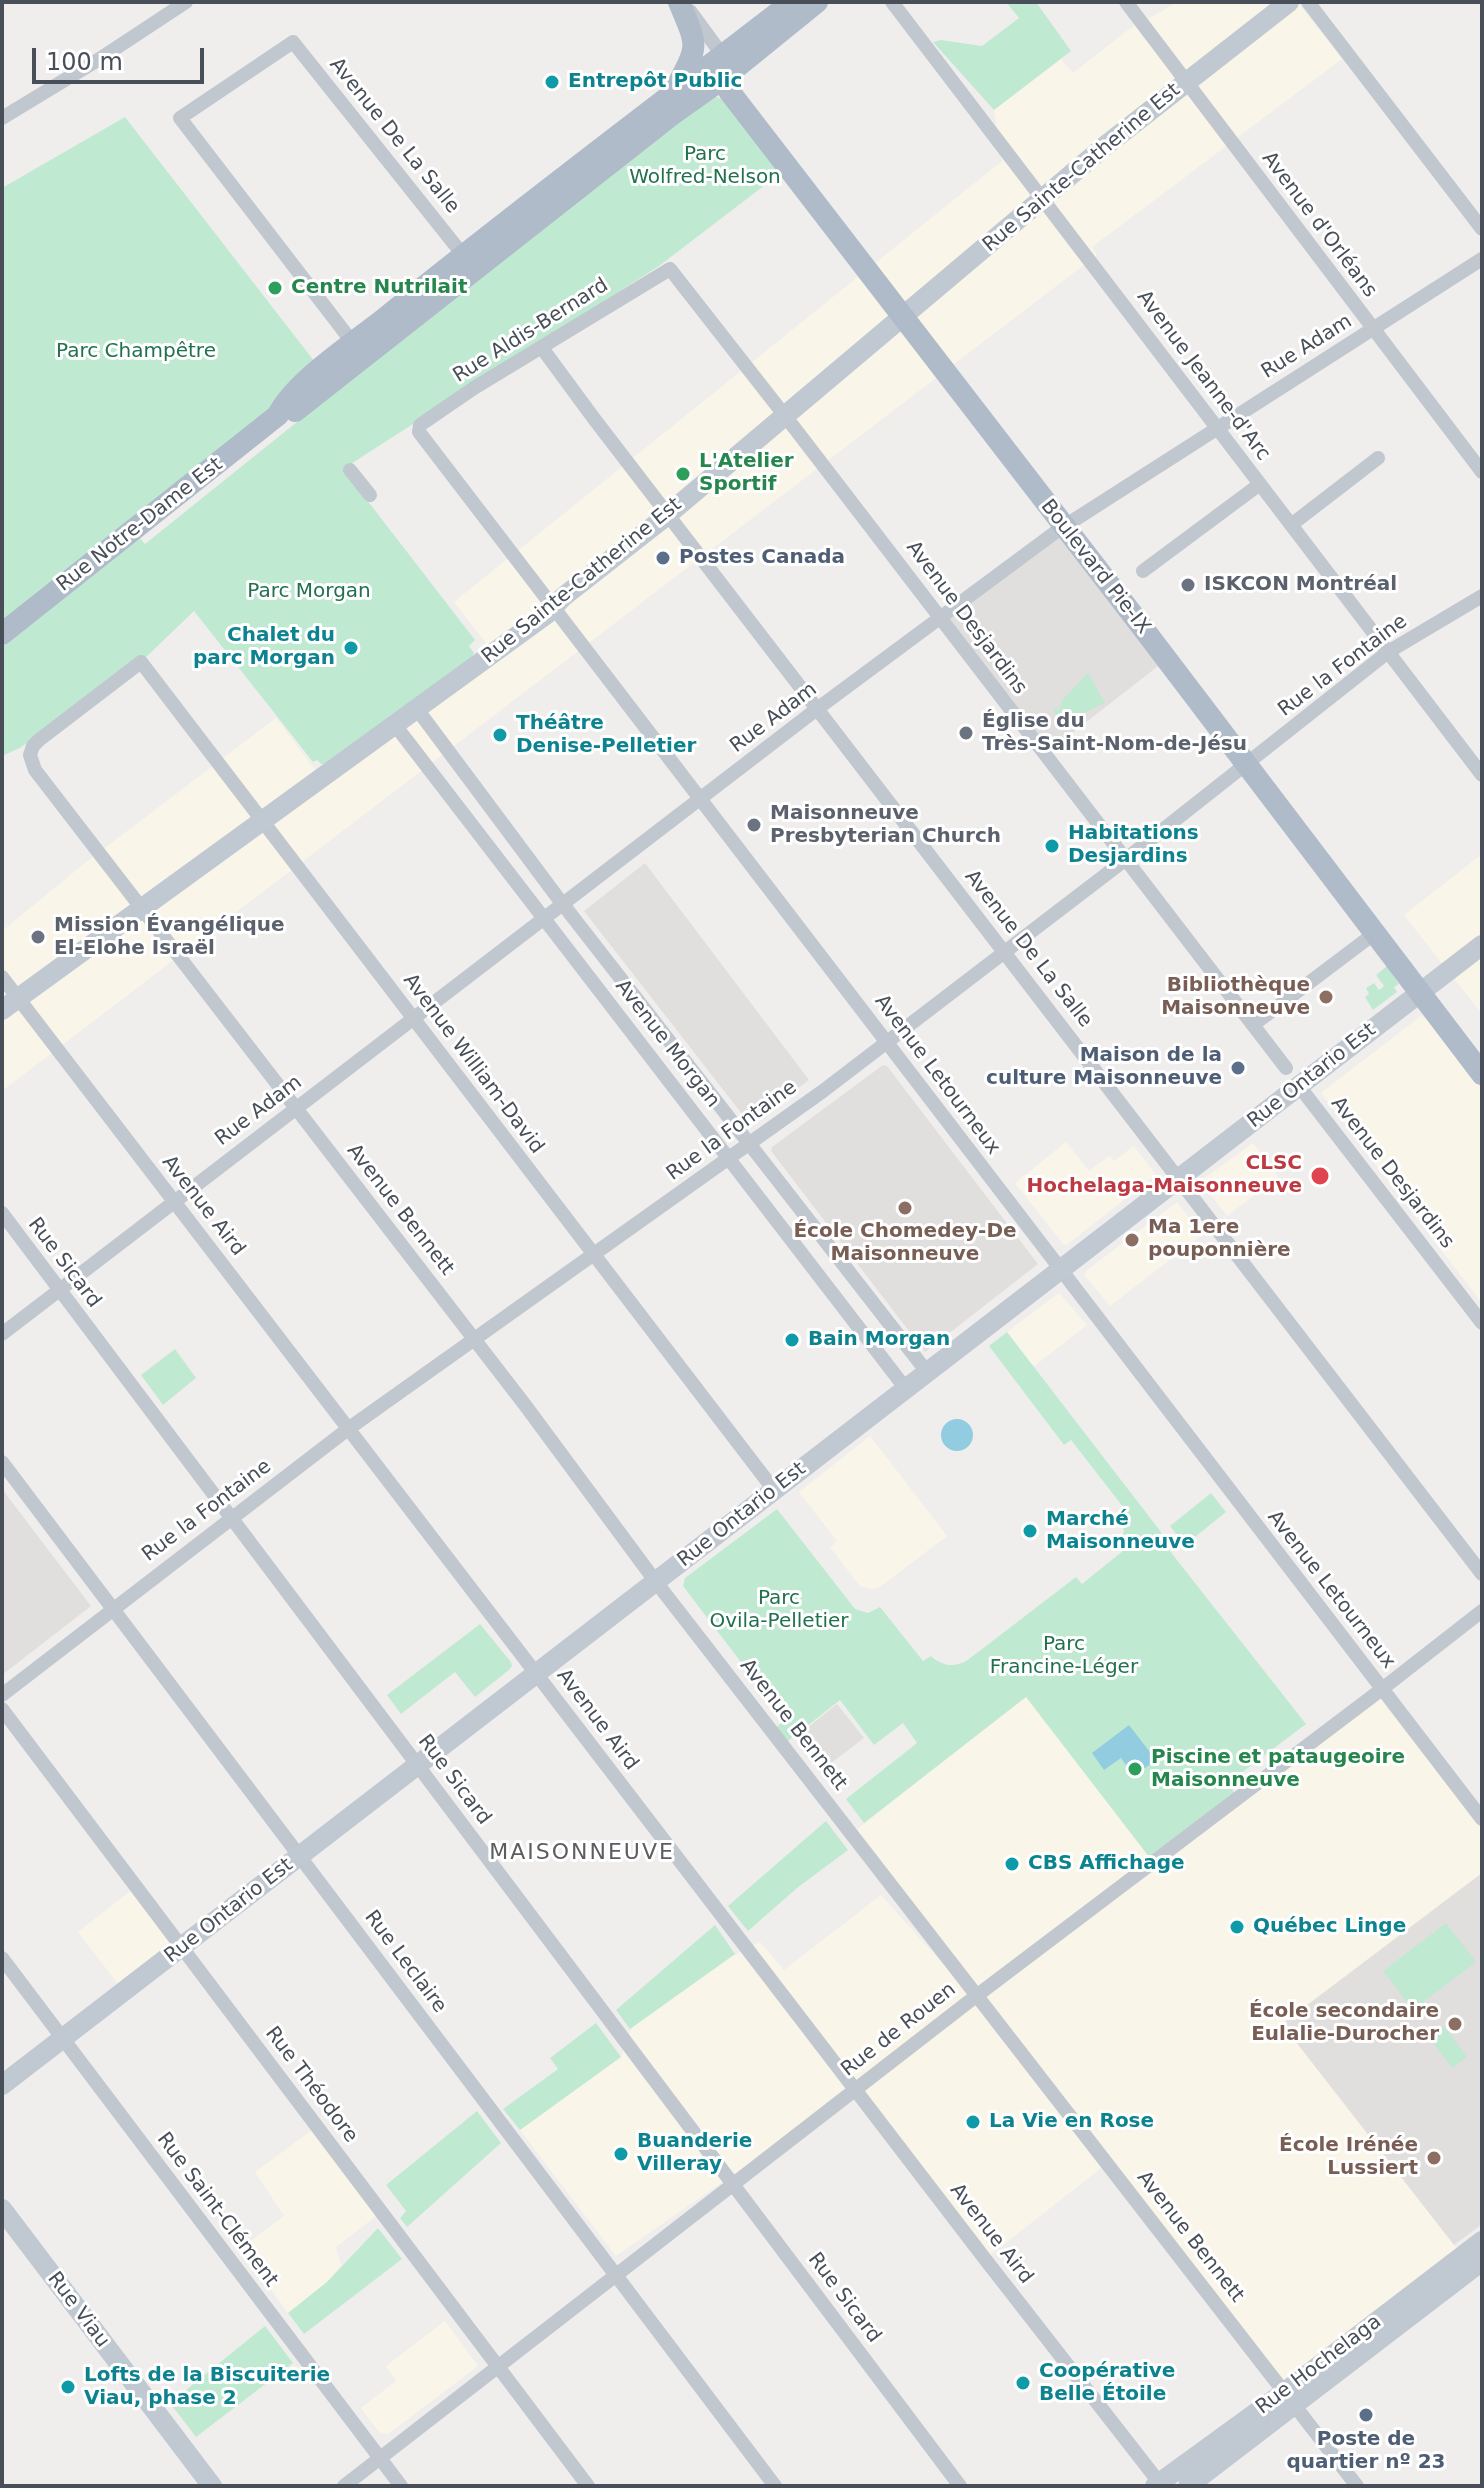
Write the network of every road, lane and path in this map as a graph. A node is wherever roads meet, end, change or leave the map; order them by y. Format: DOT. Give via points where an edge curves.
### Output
graph roads {
  1 [pos="186,2"];
  2 [pos="681,2"];
  3 [pos="792,2"];
  4 [pos="817,2"];
  5 [pos="892,2"];
  6 [pos="1126,2"];
  7 [pos="1289,2"];
  8 [pos="1308,2"];
  9 [pos="725,70"];
  10 [pos="1186,82"];
  11 [pos="673,94"];
  12 [pos="2,118"];
  13 [pos="1042,199"];
  14 [pos="1482,229"];
  15 [pos="463,255"];
  16 [pos="1482,259"];
  17 [pos="670,269"];
  18 [pos="907,314"];
  19 [pos="1373,330"];
  20 [pos="542,348"];
  21 [pos="359,350"];
  22 [pos="785,415"];
  23 [pos="1217,428"];
  24 [pos="419,432"];
  25 [pos="1378,458"];
  26 [pos="350,470"];
  27 [pos="1482,472"];
  28 [pos="1260,484"];
  29 [pos="370,495"];
  30 [pos="667,514"];
  31 [pos="1067,524"];
  32 [pos="1291,525"];
  33 [pos="1143,571"];
  34 [pos="1482,596"];
  35 [pos="554,606"];
  36 [pos="941,617"];
  37 [pos="2,634"];
  38 [pos="1388,652"];
  39 [pos="141,662"];
  40 [pos="417,709"];
  41 [pos="817,709"];
  42 [pos="395,725"];
  43 [pos="1250,762"];
  44 [pos="1482,775"];
  45 [pos="700,799"];
  46 [pos="262,822"];
  47 [pos="1127,859"];
  48 [pos="564,905"];
  49 [pos="141,908"];
  50 [pos="545,920"];
  51 [pos="1375,933"];
  52 [pos="1482,945"];
  53 [pos="1004,951"];
  54 [pos="2,977"];
  55 [pos="1424,989"];
  56 [pos="10,1004"];
  57 [pos="414,1020"];
  58 [pos="1253,1025"];
  59 [pos="887,1042"];
  60 [pos="1482,1055"];
  61 [pos="1286,1068"];
  62 [pos="1482,1074"];
  63 [pos="1299,1086"];
  64 [pos="296,1108"];
  65 [pos="749,1145"];
  66 [pos="730,1159"];
  67 [pos="1178,1179"];
  68 [pos="174,1201"];
  69 [pos="2,1213"];
  70 [pos="593,1254"];
  71 [pos="1060,1270"];
  72 [pos="59,1290"];
  73 [pos="1482,1323"];
  74 [pos="2,1334"];
  75 [pos="473,1340"];
  76 [pos="927,1372"];
  77 [pos="906,1389"];
  78 [pos="348,1429"];
  79 [pos="2,1462"];
  80 [pos="774,1490"];
  81 [pos="230,1518"];
  82 [pos="1482,1574"];
  83 [pos="656,1582"];
  84 [pos="112,1608"];
  85 [pos="1482,1611"];
  86 [pos="536,1674"];
  87 [pos="1382,1689"];
  88 [pos="2,1695"];
  89 [pos="2,1709"];
  90 [pos="418,1765"];
  91 [pos="1482,1819"];
  92 [pos="300,1856"];
  93 [pos="183,1946"];
  94 [pos="2,1958"];
  95 [pos="977,1996"];
  96 [pos="62,2039"];
  97 [pos="2,2085"];
  98 [pos="855,2090"];
  99 [pos="733,2184"];
  100 [pos="2,2209"];
  101 [pos="1482,2241"];
  102 [pos="1482,2261"];
  103 [pos="616,2275"];
  104 [pos="498,2366"];
  105 [pos="1289,2398"];
  106 [pos="379,2458"];
  107 [pos="1159,2485"];
  108 [pos="212,2486"];
  109 [pos="344,2486"];
  110 [pos="401,2486"];
  111 [pos="588,2486"];
  112 [pos="775,2486"];
  113 [pos="960,2486"];
  114 [pos="1188,2486"];
  115 [pos="1357,2486"];
  1 -- 12 [label="street"];
  2 -- 9 [label="street, Boulevard Pie-IX"];
  2 -- 11 [label="main road" via="694,49"];
  3 -- 9 [label="main road, Rue Notre-Dame Est"];
  4 -- 9 [label="main road, Rue Notre-Dame Est"];
  5 -- 13 [label="street, Avenue Jeanne-d'Arc"];
  6 -- 10 [label="street, Avenue d'Orléans"];
  7 -- 10 [label="main road, Rue Sainte-Catherine Est"];
  8 -- 14 [label="street"];
  9 -- 11 [label="main road, Rue Notre-Dame Est"];
  9 -- 18 [label="main road, Boulevard Pie-IX"];
  9 -- 21 [label="main road, Rue Notre-Dame Est"];
  10 -- 13 [label="main road, Rue Sainte-Catherine Est"];
  10 -- 19 [label="street, Avenue d'Orléans"];
  11 -- 15 [label="main road, Rue Notre-Dame Est"];
  13 -- 18 [label="main road, Rue Sainte-Catherine Est"];
  13 -- 23 [label="street, Avenue Jeanne-d'Arc"];
  15 -- 21 [label="main road, Rue Notre-Dame Est"];
  15 -- 21 [label="street, Avenue De La Salle" via="293,42 180,118"];
  16 -- 19 [label="street, Rue Adam"];
  17 -- 20 [label="street, Rue Aldis-Bernard"];
  17 -- 22 [label="street, Avenue Desjardins"];
  18 -- 22 [label="main road, Rue Sainte-Catherine Est"];
  18 -- 31 [label="main road, Boulevard Pie-IX"];
  18 -- 31 [label="main road, Boulevard Pie-IX" via="1027,463"];
  19 -- 23 [label="street, Rue Adam"];
  19 -- 27 [label="street, Avenue d'Orléans"];
  20 -- 24 [label="street, Rue Aldis-Bernard" via="474,388 420,425"];
  20 -- 30 [label="street, Avenue De La Salle"];
  21 -- 37 [label="main road, Rue Notre-Dame Est" via="292,413 278,415"];
  22 -- 30 [label="main road, Rue Sainte-Catherine Est"];
  22 -- 36 [label="street, Avenue Desjardins"];
  23 -- 28 [label="street, Avenue Jeanne-d'Arc"];
  23 -- 31 [label="street, Rue Adam"];
  24 -- 35 [label="street, Avenue Letourneux"];
  25 -- 32 [label="street"];
  26 -- 29 [label="street"];
  28 -- 32 [label="street, Avenue Jeanne-d'Arc"];
  28 -- 33 [label="street"];
  30 -- 35 [label="main road, Rue Sainte-Catherine Est"];
  30 -- 41 [label="street, Avenue De La Salle"];
  31 -- 36 [label="street, Rue Adam"];
  31 -- 43 [label="main road, Boulevard Pie-IX"];
  31 -- 43 [label="main road, Boulevard Pie-IX" via="1121,587"];
  32 -- 38 [label="street, Avenue Jeanne-d'Arc"];
  34 -- 38 [label="street, Rue la Fontaine"];
  35 -- 40 [label="main road, Rue Sainte-Catherine Est"];
  35 -- 45 [label="street, Avenue Letourneux"];
  36 -- 41 [label="street, Rue Adam"];
  36 -- 47 [label="street, Avenue Desjardins"];
  38 -- 43 [label="street, Rue la Fontaine"];
  38 -- 44 [label="street, Avenue Jeanne-d'Arc"];
  39 -- 46 [label="street, Avenue William-David"];
  39 -- 49 [label="street, Avenue Bennett" via="39,740 30,755 35,770"];
  40 -- 42 [label="main road, Rue Sainte-Catherine Est"];
  40 -- 48 [label="street, Avenue Morgan"];
  41 -- 45 [label="street, Rue Adam"];
  41 -- 53 [label="street, Avenue De La Salle"];
  42 -- 46 [label="main road, Rue Sainte-Catherine Est"];
  42 -- 50 [label="street, Avenue Morgan"];
  43 -- 47 [label="street, Rue la Fontaine"];
  43 -- 51 [label="main road, Boulevard Pie-IX"];
  43 -- 55 [label="main road, Boulevard Pie-IX"];
  45 -- 48 [label="street, Rue Adam"];
  45 -- 59 [label="street, Avenue Letourneux"];
  46 -- 49 [label="main road, Rue Sainte-Catherine Est"];
  46 -- 57 [label="street, Avenue William-David"];
  47 -- 53 [label="street, Rue la Fontaine"];
  47 -- 58 [label="street, Avenue Desjardins"];
  48 -- 50 [label="street, Rue Adam"];
  48 -- 65 [label="street, Avenue Morgan"];
  49 -- 56 [label="main road, Rue Sainte-Catherine Est"];
  49 -- 64 [label="street, Avenue Bennett"];
  50 -- 57 [label="street, Rue Adam"];
  50 -- 66 [label="street, Avenue Morgan"];
  51 -- 55 [label="main road, Boulevard Pie-IX"];
  51 -- 58 [label="street"];
  52 -- 55 [label="main road, Rue Ontario Est"];
  53 -- 59 [label="street, Rue la Fontaine"];
  53 -- 67 [label="street, Avenue De La Salle"];
  54 -- 56 [label="street, Avenue Aird"];
  55 -- 60 [label="main road, Boulevard Pie-IX"];
  55 -- 62 [label="main road, Boulevard Pie-IX"];
  55 -- 63 [label="main road, Rue Ontario Est"];
  56 -- 68 [label="street, Avenue Aird"];
  57 -- 64 [label="street, Rue Adam"];
  57 -- 70 [label="street, Avenue William-David"];
  58 -- 61 [label="street, Avenue Desjardins"];
  59 -- 65 [label="street, Rue la Fontaine"];
  59 -- 71 [label="street, Avenue Letourneux"];
  63 -- 67 [label="main road, Rue Ontario Est"];
  63 -- 73 [label="street, Avenue Desjardins"];
  64 -- 68 [label="street, Rue Adam"];
  64 -- 75 [label="street, Avenue Bennett"];
  65 -- 66 [label="street, Rue la Fontaine"];
  65 -- 76 [label="street, Avenue Morgan"];
  66 -- 70 [label="street, Rue la Fontaine"];
  66 -- 77 [label="street, Avenue Morgan"];
  67 -- 71 [label="main road, Rue Ontario Est"];
  67 -- 82 [label="street, Avenue De La Salle"];
  68 -- 72 [label="street, Rue Adam"];
  68 -- 78 [label="street, Avenue Aird"];
  69 -- 72 [label="street, Rue Sicard"];
  70 -- 75 [label="street, Rue la Fontaine"];
  70 -- 80 [label="street, Avenue William-David"];
  71 -- 76 [label="main road, Rue Ontario Est"];
  71 -- 87 [label="street, Avenue Letourneux"];
  72 -- 74 [label="street, Rue Adam"];
  72 -- 81 [label="street, Rue Sicard"];
  75 -- 78 [label="street, Rue la Fontaine"];
  75 -- 83 [label="street, Avenue Bennett"];
  76 -- 77 [label="main road, Rue Ontario Est"];
  77 -- 80 [label="main road, Rue Ontario Est"];
  78 -- 81 [label="street, Rue la Fontaine"];
  78 -- 86 [label="street, Avenue Aird"];
  79 -- 84 [label="street, Rue Leclaire"];
  80 -- 83 [label="main road, Rue Ontario Est"];
  81 -- 84 [label="street, Rue la Fontaine"];
  81 -- 90 [label="street, Rue Sicard"];
  83 -- 86 [label="main road, Rue Ontario Est"];
  83 -- 95 [label="street, Avenue Bennett"];
  84 -- 88 [label="street, Rue la Fontaine"];
  84 -- 92 [label="street, Rue Leclaire"];
  85 -- 87 [label="street, Rue de Rouen"];
  86 -- 90 [label="main road, Rue Ontario Est"];
  86 -- 98 [label="street, Avenue Aird"];
  87 -- 91 [label="street, Avenue Letourneux"];
  87 -- 95 [label="street, Rue de Rouen"];
  89 -- 93 [label="street, Rue Théodore"];
  90 -- 92 [label="main road, Rue Ontario Est"];
  90 -- 99 [label="street, Rue Sicard"];
  92 -- 93 [label="main road, Rue Ontario Est"];
  92 -- 103 [label="street, Rue Leclaire"];
  93 -- 96 [label="main road, Rue Ontario Est"];
  93 -- 104 [label="street, Rue Théodore"];
  94 -- 96 [label="street, Rue Saint-Clément"];
  95 -- 98 [label="street, Rue de Rouen"];
  95 -- 105 [label="street, Avenue Bennett"];
  96 -- 97 [label="main road, Rue Ontario Est"];
  96 -- 106 [label="street, Rue Saint-Clément"];
  98 -- 99 [label="street, Rue de Rouen"];
  98 -- 107 [label="street, Avenue Aird"];
  99 -- 103 [label="street, Rue de Rouen"];
  99 -- 113 [label="street, Rue Sicard"];
  100 -- 108 [label="main road, Rue Viau"];
  101 -- 105 [label="main road, Rue Hochelaga"];
  102 -- 105 [label="main road, Rue Hochelaga"];
  103 -- 104 [label="street, Rue de Rouen"];
  103 -- 112 [label="street, Rue Leclaire"];
  104 -- 106 [label="street, Rue de Rouen"];
  104 -- 111 [label="street, Rue Théodore"];
  105 -- 107 [label="main road, Rue Hochelaga"];
  105 -- 114 [label="main road, Rue Hochelaga"];
  105 -- 115 [label="street, Avenue Bennett"];
  106 -- 109 [label="street, Rue de Rouen"];
  106 -- 110 [label="street, Rue Saint-Clément"];
}
